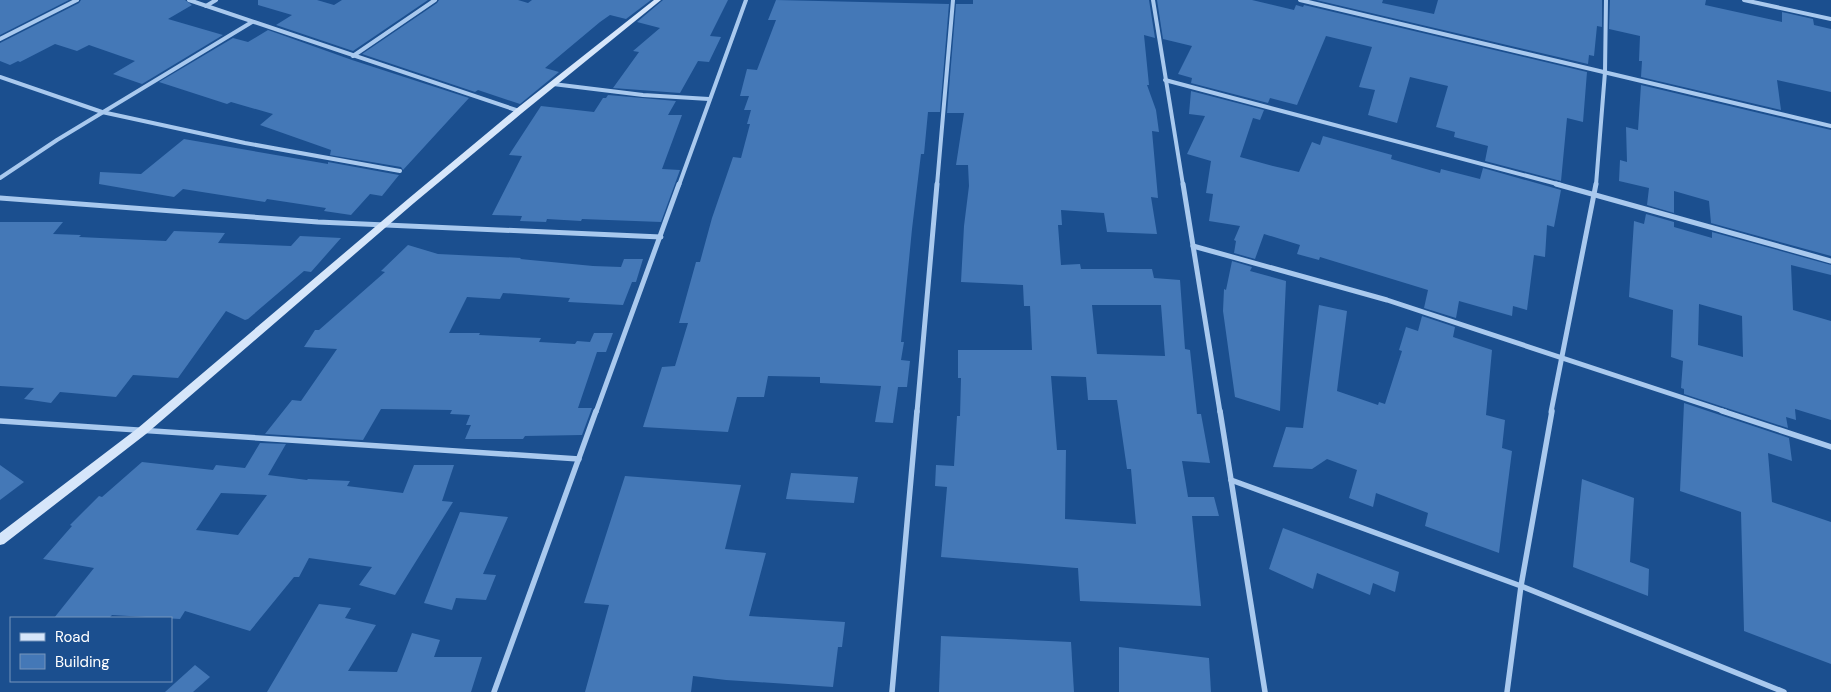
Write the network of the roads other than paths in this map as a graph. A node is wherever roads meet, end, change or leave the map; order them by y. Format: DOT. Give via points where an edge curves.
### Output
graph roads {
  1 [pos="77,0"];
  2 [pos="189,0"];
  3 [pos="216,0"];
  4 [pos="435,0"];
  5 [pos="658,0"];
  6 [pos="746,0"];
  7 [pos="953,0"];
  8 [pos="1153,0"];
  9 [pos="1300,0"];
  10 [pos="1606,0"];
  11 [pos="1744,0"];
  12 [pos="206,6"];
  13 [pos="1831,19"];
  14 [pos="252,22"];
  15 [pos="0,39"];
  16 [pos="353,56"];
  17 [pos="1605,72"];
  18 [pos="0,77"];
  19 [pos="1165,80"];
  20 [pos="553,84"];
  21 [pos="709,99"];
  22 [pos="519,111"];
  23 [pos="102,112"];
  24 [pos="1831,126"];
  25 [pos="400,171"];
  26 [pos="0,178"];
  27 [pos="1595,194"];
  28 [pos="0,198"];
  29 [pos="383,224"];
  30 [pos="660,237"];
  31 [pos="1194,246"];
  32 [pos="1831,261"];
  33 [pos="1561,356"];
  34 [pos="0,421"];
  35 [pos="142,430"];
  36 [pos="1831,447"];
  37 [pos="579,459"];
  38 [pos="1231,480"];
  39 [pos="0,540"];
  40 [pos="1520,586"];
  41 [pos="494,692"];
  42 [pos="892,692"];
  43 [pos="1265,692"];
  44 [pos="1507,692"];
  45 [pos="1784,692"];
  1 -- 15 [label="street"];
  2 -- 12 [label="street"];
  3 -- 12 [label="street"];
  4 -- 16 [label="street"];
  5 -- 20 [label="street"];
  6 -- 21 [label="street"];
  7 -- 42 [label="street"];
  8 -- 19 [label="street"];
  9 -- 17 [label="street"];
  10 -- 17 [label="street"];
  11 -- 13 [label="street"];
  12 -- 14 [label="street"];
  14 -- 16 [label="street"];
  14 -- 23 [label="street"];
  16 -- 22 [label="street"];
  17 -- 24 [label="street"];
  17 -- 27 [label="street"];
  18 -- 23 [label="street"];
  19 -- 27 [label="street"];
  19 -- 31 [label="street"];
  20 -- 21 [label="street"];
  20 -- 22 [label="street"];
  21 -- 30 [label="street"];
  22 -- 29 [label="street"];
  23 -- 25 [label="street" via="245,143"];
  23 -- 26 [label="street"];
  27 -- 32 [label="street"];
  27 -- 33 [label="street"];
  28 -- 29 [label="street"];
  29 -- 30 [label="street"];
  29 -- 35 [label="street"];
  30 -- 37 [label="street"];
  31 -- 33 [label="street" via="1387,300"];
  31 -- 38 [label="street"];
  33 -- 36 [label="street"];
  33 -- 40 [label="street"];
  34 -- 35 [label="street"];
  35 -- 37 [label="street"];
  35 -- 39 [label="street"];
  37 -- 41 [label="street"];
  38 -- 40 [label="street"];
  38 -- 43 [label="street"];
  40 -- 44 [label="street"];
  40 -- 45 [label="street"];
}
